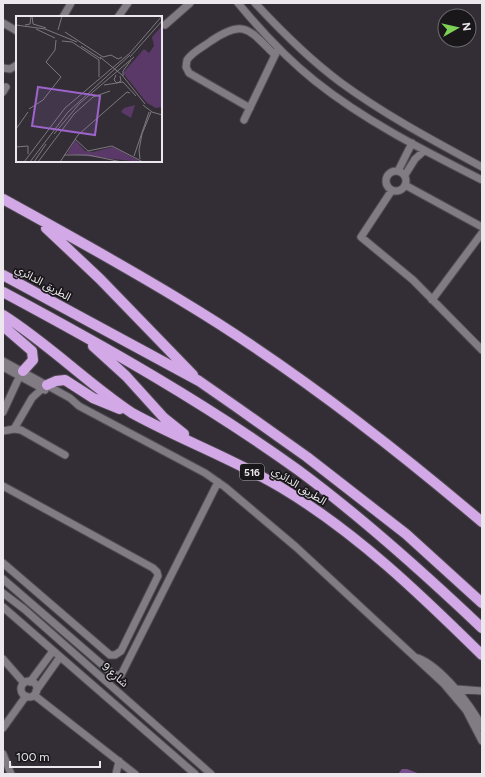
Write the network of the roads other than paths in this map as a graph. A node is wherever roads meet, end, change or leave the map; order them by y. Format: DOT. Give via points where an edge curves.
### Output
graph roads {
  1 [pos="71,3"];
  2 [pos="128,3"];
  3 [pos="190,3"];
  4 [pos="238,3"];
  5 [pos="255,3"];
  6 [pos="64,16"];
  7 [pos="119,16"];
  8 [pos="3,23"];
  9 [pos="165,25"];
  10 [pos="16,30"];
  11 [pos="279,48"];
  12 [pos="274,55"];
  13 [pos="16,66"];
  14 [pos="3,68"];
  15 [pos="250,108"];
  16 [pos="244,120"];
  17 [pos="412,143"];
  18 [pos="424,151"];
  19 [pos="482,167"];
  20 [pos="398,171"];
  21 [pos="404,175"];
  22 [pos="482,180"];
  23 [pos="405,186"];
  24 [pos="392,190"];
  25 [pos="3,199"];
  26 [pos="30,214"];
  27 [pos="482,227"];
  28 [pos="482,233"];
  29 [pos="3,275"];
  30 [pos="3,292"];
  31 [pos="432,300"];
  32 [pos="3,315"];
  33 [pos="3,326"];
  34 [pos="77,332"];
  35 [pos="482,350"];
  36 [pos="3,361"];
  37 [pos="3,367"];
  38 [pos="21,374"];
  39 [pos="198,381"];
  40 [pos="44,386"];
  41 [pos="3,412"];
  42 [pos="132,412"];
  43 [pos="14,429"];
  44 [pos="3,431"];
  45 [pos="200,447"];
  46 [pos="65,455"];
  47 [pos="218,482"];
  48 [pos="3,486"];
  49 [pos="482,522"];
  50 [pos="3,564"];
  51 [pos="3,579"];
  52 [pos="3,593"];
  53 [pos="482,603"];
  54 [pos="3,607"];
  55 [pos="24,609"];
  56 [pos="16,619"];
  57 [pos="482,628"];
  58 [pos="53,651"];
  59 [pos="482,655"];
  60 [pos="60,657"];
  61 [pos="416,657"];
  62 [pos="3,659"];
  63 [pos="27,682"];
  64 [pos="456,689"];
  65 [pos="116,691"];
  66 [pos="482,692"];
  67 [pos="35,693"];
  68 [pos="26,696"];
  69 [pos="109,699"];
  70 [pos="482,727"];
  71 [pos="3,728"];
  72 [pos="482,741"];
  73 [pos="3,754"];
  74 [pos="119,761"];
  75 [pos="127,768"];
  76 [pos="11,774"];
  77 [pos="116,774"];
  78 [pos="135,774"];
  79 [pos="194,774"];
  80 [pos="211,774"];
  1 -- 6 [label="street"];
  2 -- 7 [label="street"];
  3 -- 9 [label="street"];
  4 -- 11 [label="street"];
  5 -- 19 [label="street" via="340,82 397,120"];
  8 -- 10 [label="street"];
  11 -- 12 [label="street"];
  11 -- 17 [label="street" via="342,101"];
  12 -- 15 [label="street"];
  12 -- 15 [label="street" via="252,33 235,28 225,32 187,60 186,67 190,73"];
  13 -- 14 [label="street" via="10,69"];
  15 -- 16 [label="street"];
  17 -- 18 [label="street"];
  17 -- 20 [label="street"];
  18 -- 21 [label="street"];
  18 -- 22 [label="street"];
  20 -- 21 [label="street"];
  20 -- 24 [label="street" via="390,172 386,179"];
  21 -- 23 [label="street"];
  23 -- 24 [label="street" via="401,190"];
  23 -- 27 [label="street"];
  24 -- 31 [label="street" via="361,238 406,274"];
  25 -- 26 [label="highway"];
  26 -- 39 [label="highway" via="100,279"];
  26 -- 49 [label="highway" via="183,301 279,364"];
  28 -- 31 [label="street"];
  29 -- 39 [label="highway, الطريق الدائري"];
  30 -- 34 [label="highway, الطريق الدائري / 516"];
  31 -- 35 [label="street"];
  32 -- 42 [label="highway, الطريق الدائري / 516" via="24,328 112,399"];
  33 -- 38 [label="highway" via="32,351 32,360"];
  34 -- 45 [label="highway, 516" via="126,376 164,418"];
  34 -- 57 [label="highway, الطريق الدائري / 516" via="169,385 298,471 396,550"];
  36 -- 38 [label="street"];
  37 -- 38 [label="street"];
  38 -- 40 [label="street"];
  38 -- 41 [label="street"];
  39 -- 53 [label="highway, الطريق الدائري" via="307,458 406,534"];
  40 -- 42 [label="highway" via="65,380 99,401"];
  40 -- 43 [label="street" via="32,398"];
  40 -- 47 [label="street"];
  42 -- 45 [label="highway, الطريق الدائري / 516"];
  43 -- 44 [label="street"];
  43 -- 46 [label="street" via="21,430"];
  45 -- 59 [label="highway, الطريق الدائري / 516" via="282,488 330,520 366,547 410,586"];
  47 -- 51 [label="street" via="121,675 114,675"];
  47 -- 61 [label="street" via="296,547"];
  48 -- 50 [label="street" via="153,568 158,576 121,650 115,655 110,655"];
  52 -- 55 [label="street, شارع 9"];
  54 -- 56 [label="street, شارع 9"];
  55 -- 56 [label="street"];
  55 -- 65 [label="street, شارع 9"];
  56 -- 58 [label="street, شارع 9"];
  58 -- 60 [label="street, شارع 9"];
  58 -- 63 [label="street"];
  60 -- 67 [label="street"];
  60 -- 69 [label="street, شارع 9"];
  61 -- 64 [label="street" via="427,663"];
  61 -- 72 [label="street" via="461,704 475,724"];
  62 -- 63 [label="street"];
  63 -- 67 [label="street" via="35,685"];
  63 -- 68 [label="street" via="21,689"];
  64 -- 66 [label="street"];
  64 -- 70 [label="street" via="472,708"];
  65 -- 69 [label="street"];
  65 -- 80 [label="street, شارع 9"];
  67 -- 68 [label="street"];
  67 -- 74 [label="street"];
  68 -- 71 [label="street"];
  69 -- 79 [label="street, شارع 9"];
  73 -- 76 [label="street"];
  74 -- 75 [label="street"];
  74 -- 77 [label="street"];
  75 -- 77 [label="street"];
  75 -- 78 [label="street"];
}
